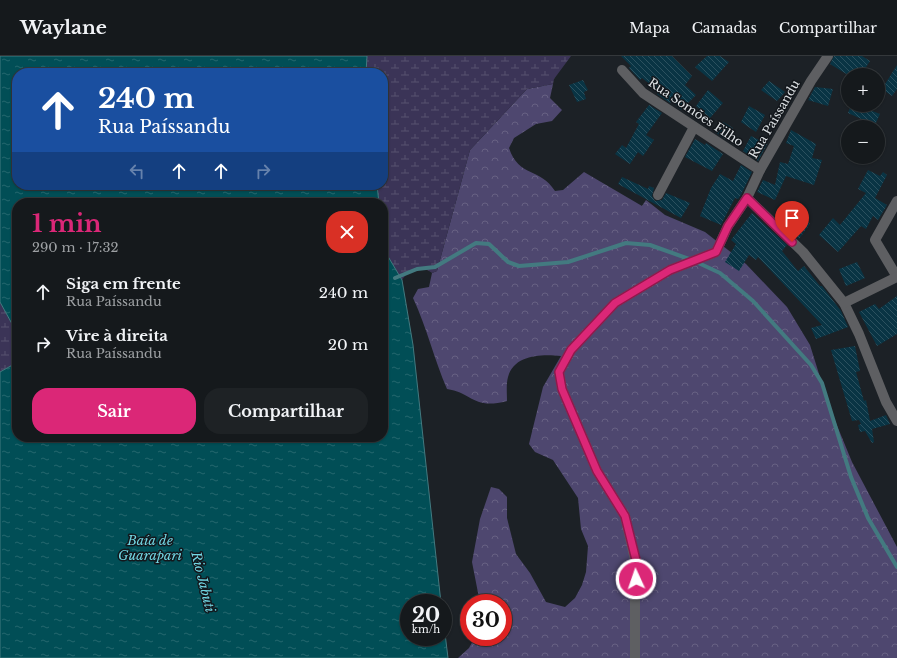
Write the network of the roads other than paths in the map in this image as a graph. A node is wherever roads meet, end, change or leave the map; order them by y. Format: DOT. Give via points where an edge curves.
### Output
graph roads {
  1 [pos="828,56"];
  2 [pos="622,70"];
  3 [pos="694,127"];
  4 [pos="760,170"];
  5 [pos="658,195"];
  6 [pos="747,198"];
  7 [pos="897,201"];
  8 [pos="897,277"];
  9 [pos="844,303"];
  10 [pos="897,421"];
  11 [pos="635,658"];
  1 -- 4 [label="street, Rua Paíssandu"];
  2 -- 3 [label="street, Rua Somões Filho" via="643,92"];
  3 -- 4 [label="street, Rua Somões Filho"];
  3 -- 5 [label="street"];
  4 -- 6 [label="street, Rua Paíssandu"];
  6 -- 9 [label="street" via="803,252"];
  6 -- 11 [label="street, Rua Paíssandu" via="728,226 716,252 670,270 615,303 571,350 559,372 562,389 597,471 625,516 636,560"];
  7 -- 8 [label="street" via="875,240"];
  8 -- 9 [label="street"];
  9 -- 10 [label="street" via="886,402"];
}
